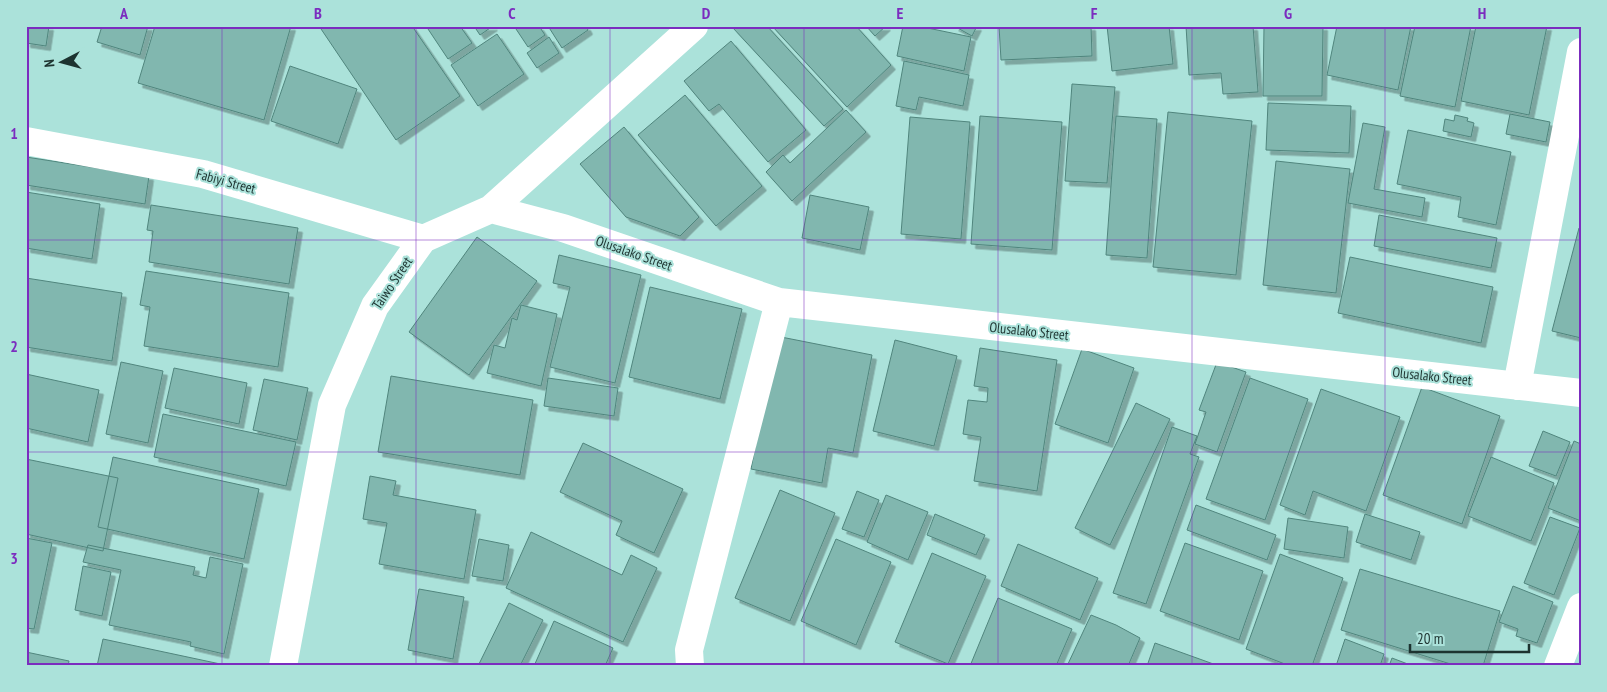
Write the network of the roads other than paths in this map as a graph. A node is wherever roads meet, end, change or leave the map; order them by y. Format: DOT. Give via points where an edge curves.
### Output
graph roads {
  1 [pos="694,26"];
  2 [pos="1581,52"];
  3 [pos="26,141"];
  4 [pos="491,208"];
  5 [pos="423,239"];
  6 [pos="779,302"];
  7 [pos="1517,386"];
  8 [pos="1581,393"];
  9 [pos="1581,607"];
  10 [pos="283,666"];
  11 [pos="690,666"];
  12 [pos="1558,666"];
  1 -- 4 [label="street, Taiwo Street"];
  2 -- 7 [label="street"];
  3 -- 5 [label="street, Fabiyi Street" via="203,174"];
  4 -- 5 [label="street, Taiwo Street"];
  4 -- 6 [label="street, Olusalako Street" via="563,228"];
  5 -- 10 [label="street, Taiwo Street" via="375,306 332,405"];
  6 -- 7 [label="street, Olusalako Street"];
  6 -- 11 [label="street" via="689,650"];
  7 -- 8 [label="street, Olusalako Street"];
  9 -- 12 [label="street"];
}
